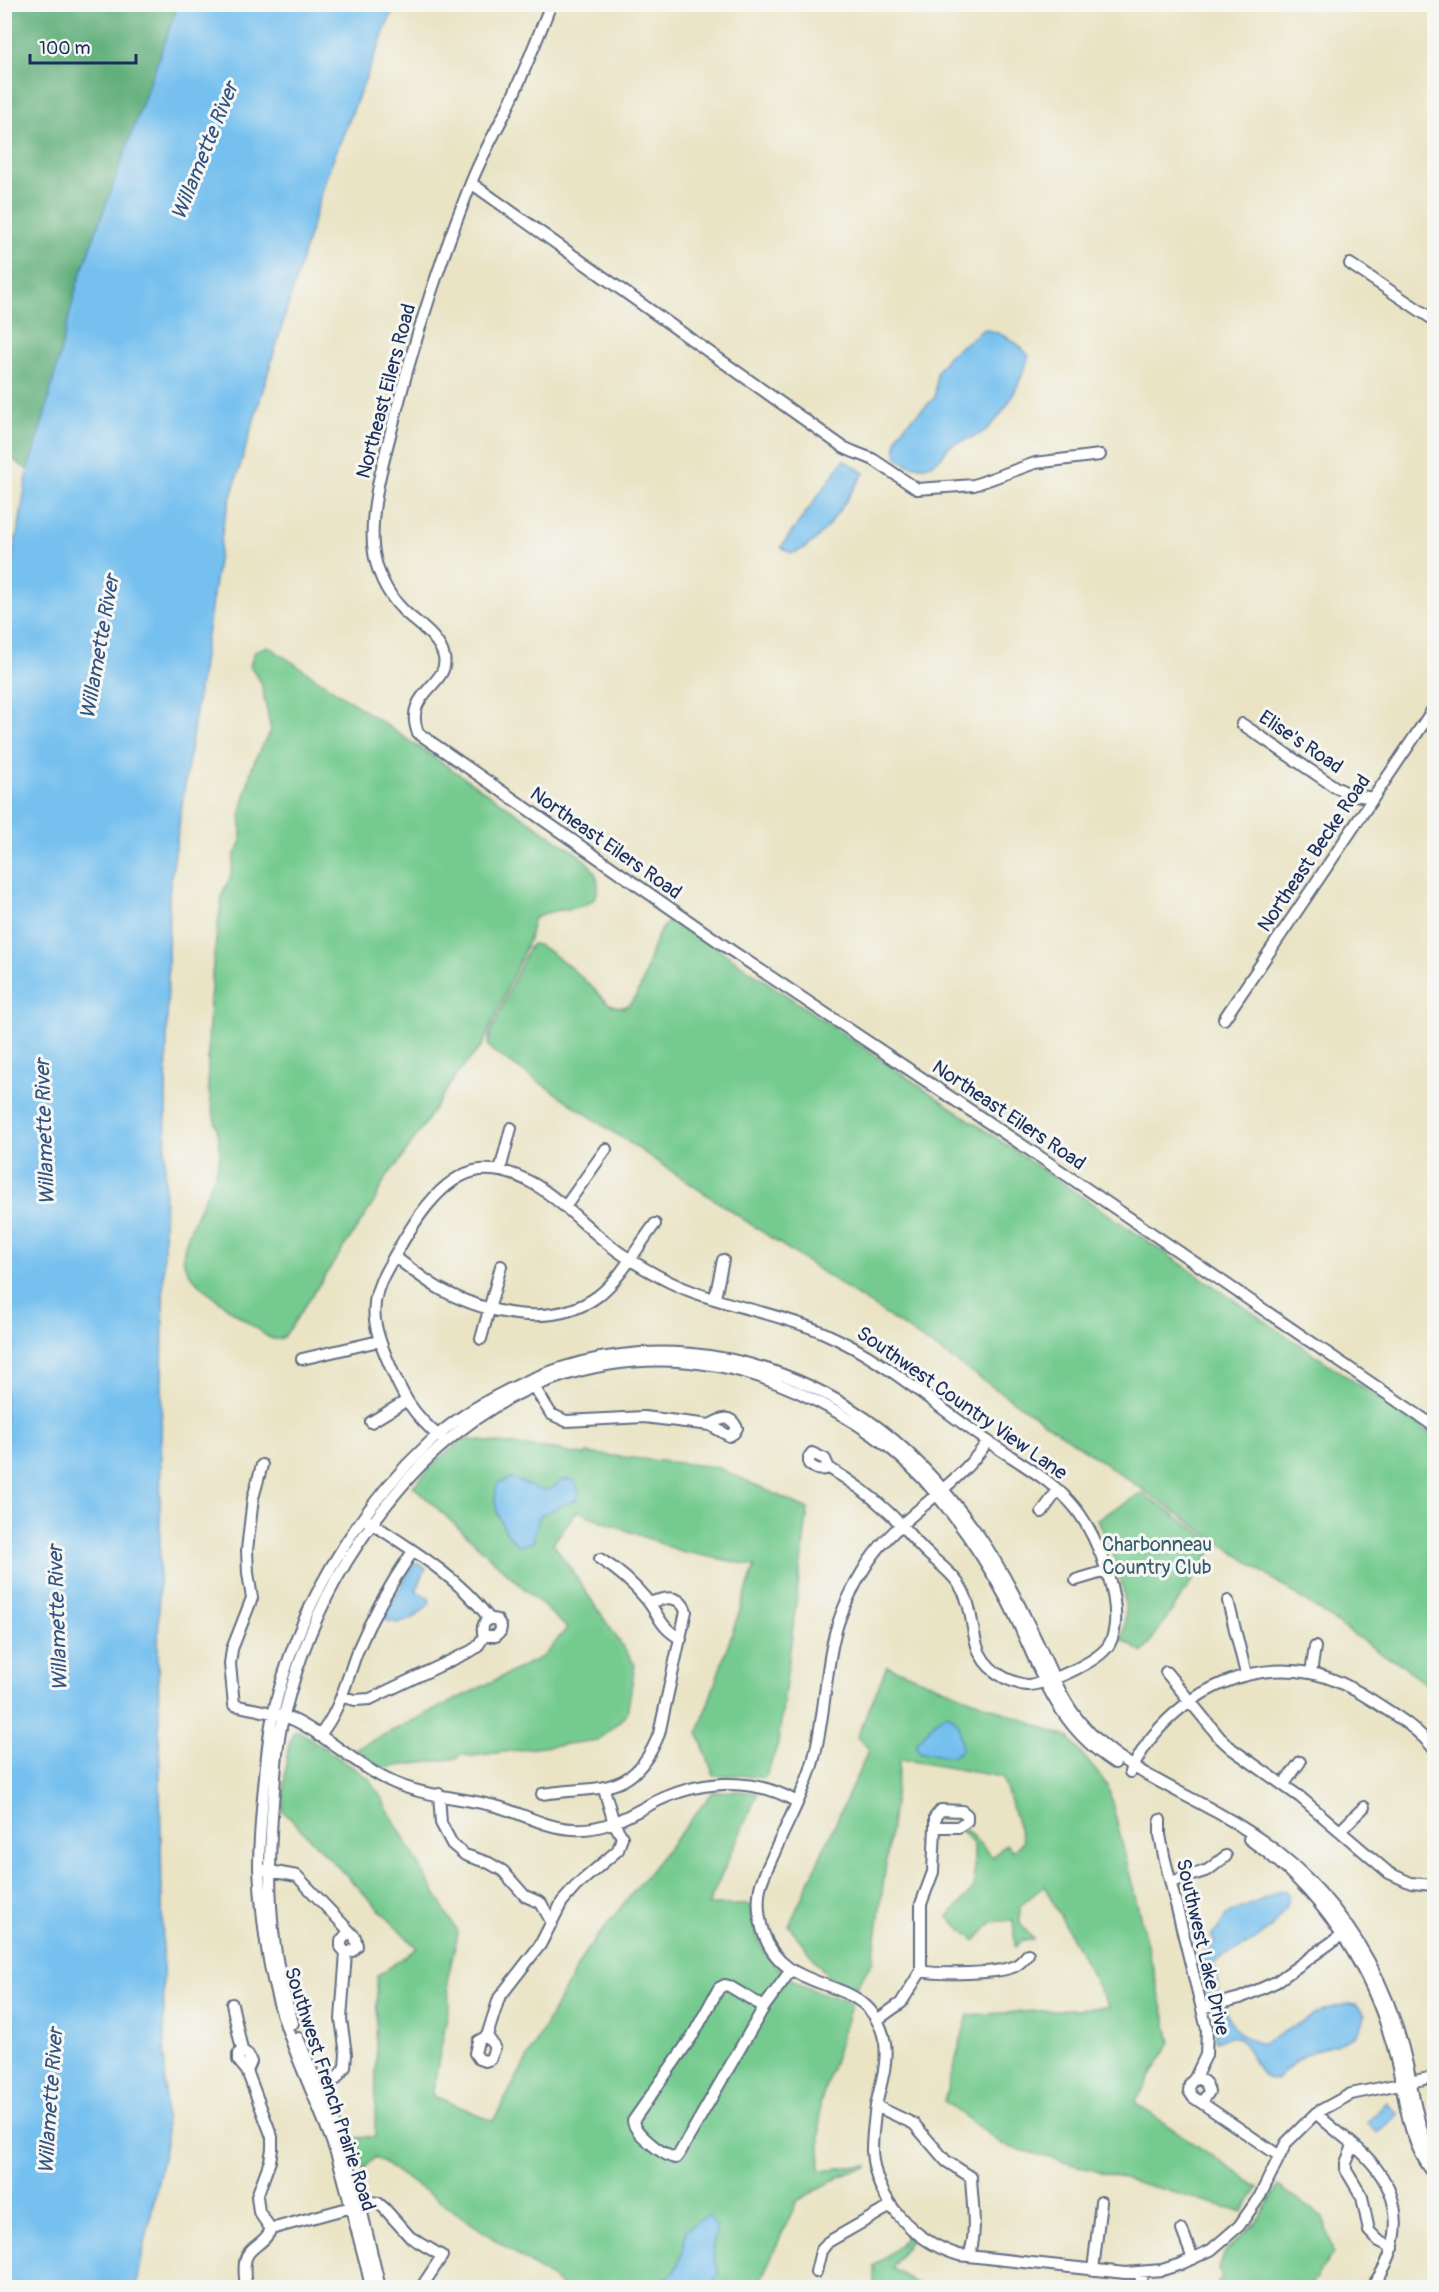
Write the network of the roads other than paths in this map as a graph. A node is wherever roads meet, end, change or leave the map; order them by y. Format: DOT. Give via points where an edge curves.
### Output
graph roads {
  1 [pos="551,4"];
  2 [pos="471,183"];
  3 [pos="1350,264"];
  4 [pos="1434,320"];
  5 [pos="1100,454"];
  6 [pos="1434,708"];
  7 [pos="1242,724"];
  8 [pos="1374,798"];
  9 [pos="1224,1018"];
  10 [pos="511,1128"];
  11 [pos="606,1149"];
  12 [pos="500,1170"];
  13 [pos="565,1207"];
  14 [pos="655,1224"];
  15 [pos="395,1257"];
  16 [pos="629,1258"];
  17 [pos="723,1260"];
  18 [pos="501,1266"];
  19 [pos="715,1298"];
  20 [pos="489,1309"];
  21 [pos="481,1339"];
  22 [pos="379,1341"];
  23 [pos="303,1359"];
  24 [pos="532,1383"];
  25 [pos="406,1401"];
  26 [pos="371,1422"];
  27 [pos="710,1425"];
  28 [pos="1434,1426"];
  29 [pos="442,1438"];
  30 [pos="987,1442"];
  31 [pos="262,1465"];
  32 [pos="829,1468"];
  33 [pos="1058,1490"];
  34 [pos="939,1491"];
  35 [pos="1042,1512"];
  36 [pos="368,1521"];
  37 [pos="902,1525"];
  38 [pos="413,1551"];
  39 [pos="600,1559"];
  40 [pos="1106,1571"];
  41 [pos="1076,1580"];
  42 [pos="1228,1600"];
  43 [pos="649,1603"];
  44 [pos="489,1617"];
  45 [pos="484,1636"];
  46 [pos="681,1639"];
  47 [pos="1315,1647"];
  48 [pos="1166,1672"];
  49 [pos="1311,1673"];
  50 [pos="1246,1674"];
  51 [pos="1049,1680"];
  52 [pos="342,1696"];
  53 [pos="1190,1701"];
  54 [pos="278,1715"];
  55 [pos="319,1736"];
  56 [pos="1434,1749"];
  57 [pos="1300,1762"];
  58 [pos="1131,1769"];
  59 [pos="1284,1784"];
  60 [pos="604,1789"];
  61 [pos="439,1794"];
  62 [pos="542,1794"];
  63 [pos="797,1802"];
  64 [pos="1364,1807"];
  65 [pos="1160,1820"];
  66 [pos="614,1823"];
  67 [pos="935,1827"];
  68 [pos="1340,1831"];
  69 [pos="1226,1856"];
  70 [pos="264,1870"];
  71 [pos="1171,1882"];
  72 [pos="1434,1885"];
  73 [pos="561,1902"];
  74 [pos="541,1903"];
  75 [pos="552,1923"];
  76 [pos="1346,1932"];
  77 [pos="1028,1954"];
  78 [pos="791,1970"];
  79 [pos="921,1971"];
  80 [pos="232,2004"];
  81 [pos="764,2007"];
  82 [pos="1202,2008"];
  83 [pos="877,2020"];
  84 [pos="487,2036"];
  85 [pos="1434,2077"];
  86 [pos="1405,2084"];
  87 [pos="315,2088"];
  88 [pos="876,2106"];
  89 [pos="1316,2113"];
  90 [pos="1353,2146"];
  91 [pos="1278,2156"];
  92 [pos="1434,2159"];
  93 [pos="1434,2174"];
  94 [pos="1101,2202"];
  95 [pos="891,2206"];
  96 [pos="355,2207"];
  97 [pos="271,2229"];
  98 [pos="1182,2230"];
  99 [pos="1393,2248"];
  100 [pos="969,2256"];
  101 [pos="1193,2259"];
  102 [pos="1093,2270"];
  103 [pos="816,2272"];
  104 [pos="1140,2273"];
  105 [pos="246,2288"];
  106 [pos="370,2288"];
  107 [pos="380,2288"];
  108 [pos="421,2288"];
  109 [pos="1142,2288"];
  110 [pos="1371,2288"];
  1 -- 2 [label="street, Northeast Eilers Road"];
  2 -- 5 [label="street" via="843,447 874,460 917,489 974,485 1035,463"];
  2 -- 28 [label="street, Northeast Eilers Road" via="412,351 385,454 373,530 373,546 386,588 430,634 444,659 443,668 415,708 418,734"];
  3 -- 4 [label="street"];
  6 -- 8 [label="street, Northeast Becke Road"];
  7 -- 8 [label="street, Elise's Road" via="1335,788"];
  8 -- 9 [label="street, Northeast Becke Road"];
  10 -- 12 [label="street"];
  11 -- 13 [label="street"];
  12 -- 13 [label="street, Southwest Country View Lane" via="528,1182"];
  12 -- 15 [label="street, Southwest Country View Lane" via="466,1174 444,1188"];
  13 -- 16 [label="street, Southwest Country View Lane"];
  14 -- 16 [label="street"];
  15 -- 20 [label="street" via="442,1290"];
  15 -- 22 [label="street, Southwest Country View Lane" via="378,1289 374,1308"];
  16 -- 19 [label="street, Southwest Country View Lane" via="675,1285"];
  16 -- 20 [label="street" via="598,1295 575,1308 532,1314"];
  17 -- 19 [label="street"];
  18 -- 20 [label="street"];
  19 -- 30 [label="street, Southwest Country View Lane" via="796,1322 843,1342 909,1383"];
  20 -- 21 [label="street"];
  22 -- 23 [label="street"];
  22 -- 25 [label="street, Southwest Country View Lane"];
  24 -- 27 [label="street" via="551,1414 566,1421 637,1416"];
  24 -- 29 [label="street, Southwest French Prairie Road" via="484,1402"];
  24 -- 34 [label="street, Southwest French Prairie Road" via="556,1369 595,1358 639,1353 695,1353 741,1363 795,1381 856,1412 890,1437"];
  25 -- 26 [label="street"];
  25 -- 29 [label="street, Southwest Country View Lane"];
  29 -- 36 [label="street, Southwest French Prairie Road" via="387,1486"];
  30 -- 33 [label="street, Southwest Country View Lane"];
  30 -- 34 [label="street" via="973,1461"];
  31 -- 54 [label="street" via="253,1497 247,1550 252,1598 230,1664 234,1705"];
  32 -- 37 [label="street" via="867,1493"];
  33 -- 35 [label="street"];
  33 -- 40 [label="street, Southwest Country View Lane" via="1085,1521"];
  34 -- 37 [label="street"];
  34 -- 51 [label="street, Southwest French Prairie Road" via="975,1545"];
  36 -- 38 [label="street"];
  36 -- 54 [label="street, Southwest French Prairie Road" via="321,1609"];
  37 -- 51 [label="street" via="968,1600 974,1642 985,1662 998,1674 1021,1684"];
  37 -- 63 [label="street" via="871,1559 841,1613 832,1644 817,1745"];
  38 -- 44 [label="street" via="459,1584"];
  38 -- 52 [label="street" via="375,1614"];
  39 -- 43 [label="street" via="632,1583"];
  40 -- 41 [label="street"];
  40 -- 51 [label="street, Southwest Country View Lane" via="1114,1605 1110,1643 1097,1658"];
  42 -- 50 [label="street"];
  43 -- 46 [label="street" via="663,1626"];
  43 -- 46 [label="street" via="677,1598 683,1604 686,1618"];
  44 -- 45 [label="street" via="482,1628"];
  44 -- 45 [label="street" via="497,1620 500,1632"];
  45 -- 52 [label="street" via="471,1651 376,1696 362,1700"];
  46 -- 60 [label="street" via="654,1746 633,1774"];
  47 -- 49 [label="street"];
  48 -- 53 [label="street"];
  49 -- 50 [label="street"];
  49 -- 56 [label="street" via="1337,1681 1374,1701"];
  50 -- 53 [label="street"];
  51 -- 58 [label="street, Southwest French Prairie Road" via="1056,1704 1075,1729 1101,1753"];
  52 -- 55 [label="street" via="334,1716"];
  53 -- 58 [label="street" via="1151,1738"];
  53 -- 59 [label="street" via="1232,1749"];
  54 -- 55 [label="street"];
  54 -- 70 [label="street, Southwest French Prairie Road"];
  55 -- 61 [label="street" via="389,1780"];
  57 -- 59 [label="street"];
  58 -- 76 [label="street, Southwest French Prairie Road" via="1257,1845"];
  59 -- 68 [label="street"];
  60 -- 62 [label="street"];
  60 -- 66 [label="street"];
  61 -- 66 [label="street" via="499,1807 562,1828 584,1829"];
  61 -- 74 [label="street" via="441,1823 452,1844 465,1855 497,1866 525,1896"];
  63 -- 66 [label="street" via="770,1788 715,1784 674,1794"];
  63 -- 78 [label="street" via="766,1872 758,1902 764,1936"];
  64 -- 68 [label="street"];
  65 -- 71 [label="street, Southwest Lake Drive"];
  66 -- 73 [label="street" via="622,1837 618,1850"];
  67 -- 79 [label="street" via="933,1872 921,1904"];
  68 -- 72 [label="street" via="1396,1878"];
  69 -- 71 [label="street" via="1208,1870"];
  70 -- 87 [label="street, Southwest French Prairie Road" via="284,1992"];
  70 -- 87 [label="street" via="290,1873 304,1881 348,1932 340,1941 346,1953 341,2019 347,2060 339,2076"];
  71 -- 82 [label="street, Southwest Lake Drive"];
  73 -- 74 [label="street"];
  73 -- 75 [label="street"];
  74 -- 75 [label="street"];
  75 -- 84 [label="street" via="499,1998"];
  76 -- 82 [label="street" via="1276,1982 1240,1998"];
  76 -- 86 [label="street, Southwest French Prairie Road" via="1381,2013"];
  77 -- 79 [label="street" via="1008,1969"];
  78 -- 81 [label="street"];
  78 -- 83 [label="street" via="810,1981 850,1994 865,2004"];
  79 -- 83 [label="street" via="901,2003"];
  80 -- 97 [label="street" via="242,2050 251,2062 247,2071 272,2137 270,2161 257,2196 259,2212"];
  81 -- 81 [label="street" via="679,2154 676,2158 664,2154 634,2128 633,2121 693,2035 719,1988 729,1986"];
  82 -- 91 [label="street, Southwest Lake Drive" via="1208,2049 1195,2078 1208,2086 1209,2092 1202,2102"];
  83 -- 88 [label="street" via="885,2051"];
  85 -- 86 [label="street"];
  86 -- 89 [label="street" via="1351,2094"];
  86 -- 92 [label="street, Southwest French Prairie Road"];
  86 -- 93 [label="street, Southwest French Prairie Road" via="1407,2120"];
  87 -- 96 [label="street, Southwest French Prairie Road"];
  88 -- 95 [label="street" via="873,2156 879,2183"];
  88 -- 100 [label="street" via="914,2124 946,2161 971,2177 974,2244"];
  89 -- 90 [label="street"];
  89 -- 91 [label="street"];
  90 -- 99 [label="street" via="1371,2161 1391,2194 1396,2221"];
  90 -- 99 [label="street" via="1346,2170 1362,2197 1369,2231"];
  91 -- 101 [label="street" via="1247,2217 1221,2242"];
  94 -- 102 [label="street"];
  95 -- 100 [label="street" via="927,2241"];
  95 -- 103 [label="street" via="828,2242 821,2251"];
  96 -- 97 [label="street"];
  96 -- 106 [label="street, Southwest French Prairie Road"];
  96 -- 107 [label="street, Southwest French Prairie Road"];
  96 -- 108 [label="street" via="378,2203 410,2237 442,2256"];
  97 -- 105 [label="street" via="245,2259"];
  98 -- 101 [label="street"];
  99 -- 110 [label="street"];
  100 -- 102 [label="street"];
  101 -- 104 [label="street"];
  102 -- 104 [label="street"];
  104 -- 109 [label="street"];
}
